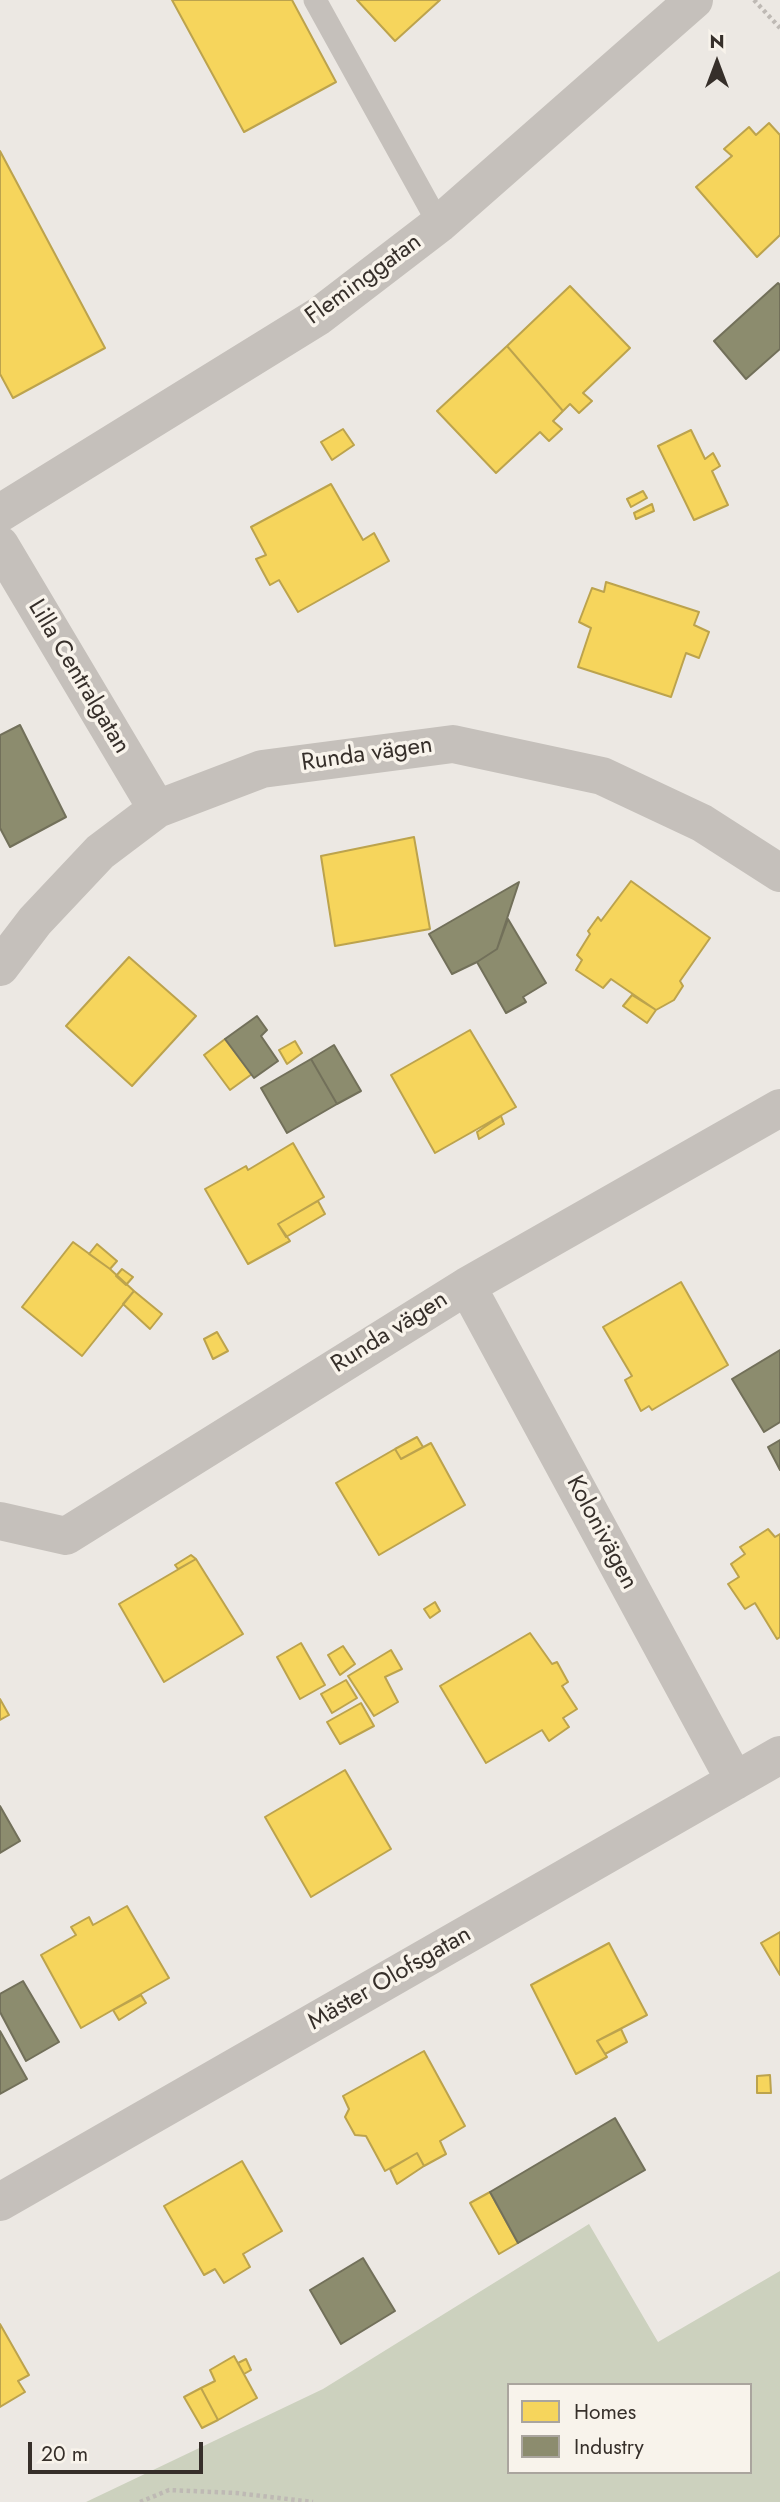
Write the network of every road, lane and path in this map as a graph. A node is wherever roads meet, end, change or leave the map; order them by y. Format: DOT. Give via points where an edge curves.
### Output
graph roads {
  1 [pos="315,0"];
  2 [pos="694,0"];
  3 [pos="754,0"];
  4 [pos="780,28"];
  5 [pos="439,224"];
  6 [pos="0,513"];
  7 [pos="0,545"];
  8 [pos="157,809"];
  9 [pos="780,873"];
  10 [pos="0,967"];
  11 [pos="780,1108"];
  12 [pos="467,1286"];
  13 [pos="0,1521"];
  14 [pos="780,1755"];
  15 [pos="735,1781"];
  16 [pos="0,2202"];
  17 [pos="140,2502"];
  18 [pos="313,2502"];
  1 -- 5 [label="lane"];
  2 -- 5 [label="street, Fleminggatan"];
  3 -- 4 [label="path"];
  5 -- 6 [label="street, Fleminggatan" via="319,316"];
  7 -- 8 [label="street, Lilla Centralgatan"];
  8 -- 9 [label="street, Runda vägen" via="262,769 453,744 602,776 702,823"];
  8 -- 10 [label="street, Runda vägen" via="100,852 35,921"];
  11 -- 12 [label="street, Runda vägen"];
  12 -- 13 [label="street, Runda vägen" via="66,1536"];
  12 -- 15 [label="street, Kolonivägen"];
  14 -- 15 [label="street, Mäster Olofsgatan"];
  15 -- 16 [label="street, Mäster Olofsgatan"];
  17 -- 18 [label="path" via="169,2490"];
}
